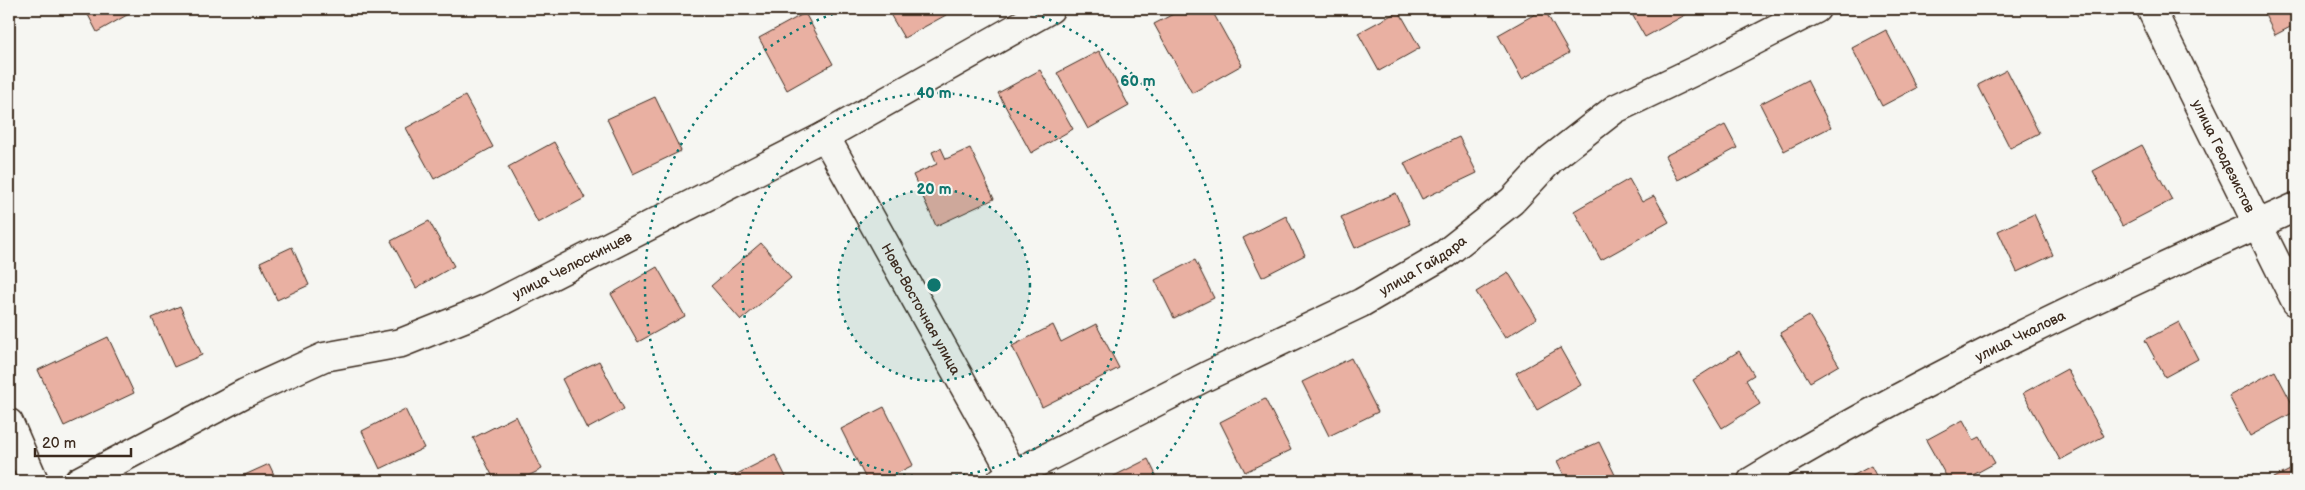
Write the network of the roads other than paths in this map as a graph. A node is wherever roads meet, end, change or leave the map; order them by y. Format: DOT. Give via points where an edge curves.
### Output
graph roads {
  1 [pos="1050,9"];
  2 [pos="1816,9"];
  3 [pos="2151,9"];
  4 [pos="825,136"];
  5 [pos="2296,207"];
  6 [pos="2258,224"];
  7 [pos="2296,302"];
  8 [pos="9,423"];
  9 [pos="1010,479"];
  10 [pos="34,481"];
  11 [pos="79,481"];
  12 [pos="1752,481"];
  1 -- 4 [label="street, улица Челюскинцев"];
  2 -- 9 [label="street, улица Гайдара" via="1614,109 1551,159 1512,201 1445,254 1378,294 1207,376"];
  3 -- 6 [label="street, улица Геодезистов"];
  4 -- 9 [label="street, Ново-Восточная улица"];
  4 -- 11 [label="street, улица Челюскинцев" via="486,309 401,343 324,356 244,393"];
  5 -- 6 [label="street, улица Чкалова"];
  6 -- 7 [label="street, улица Геодезистов"];
  6 -- 12 [label="street, улица Чкалова" via="2050,321 1832,433"];
  8 -- 10 [label="street"];
}
